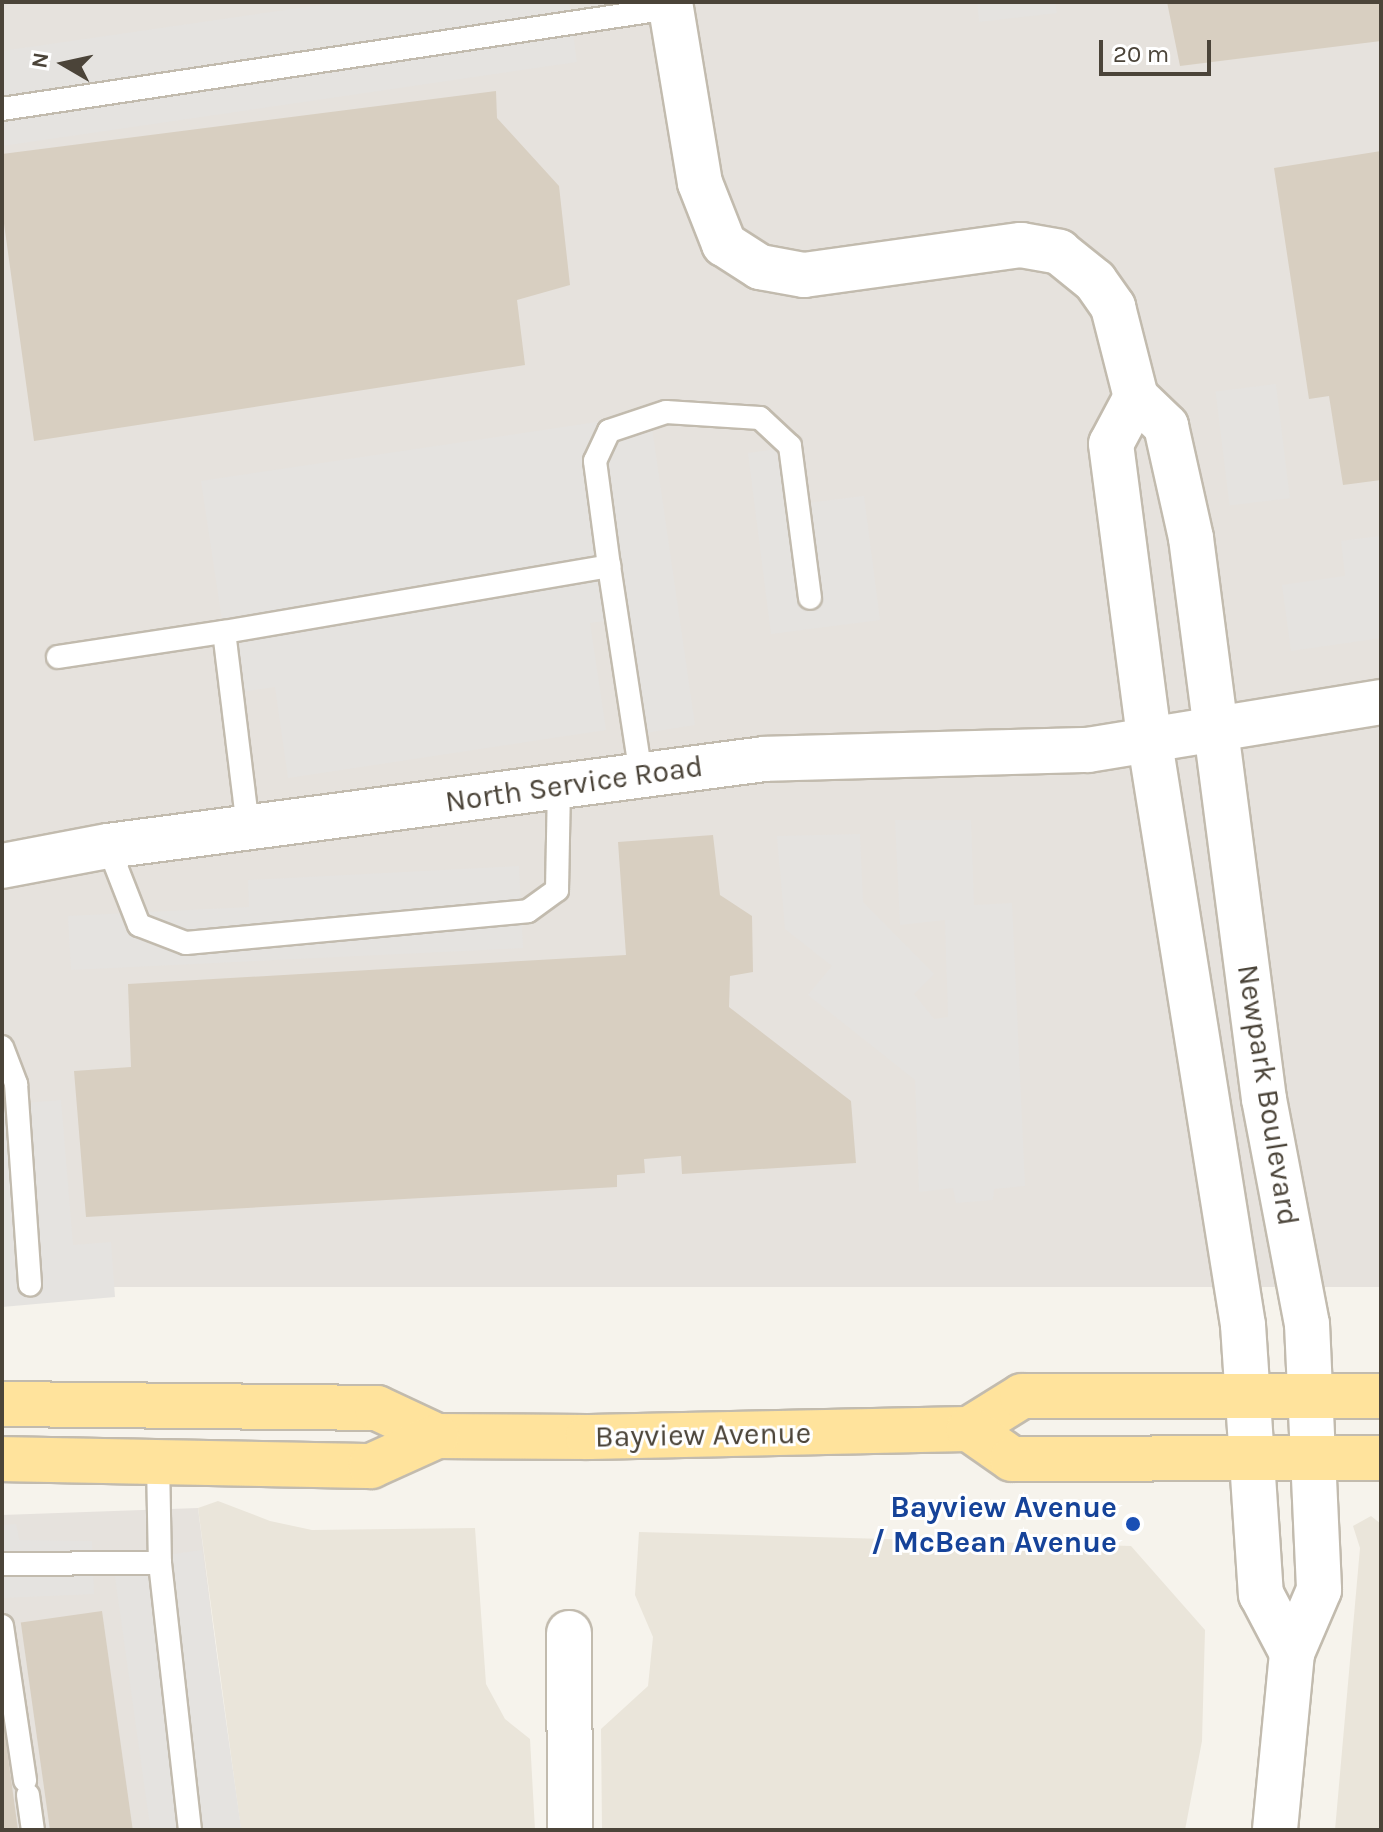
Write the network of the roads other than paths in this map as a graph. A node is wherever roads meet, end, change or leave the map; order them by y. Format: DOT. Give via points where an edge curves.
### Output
graph roads {
  1 [pos="670,5"];
  2 [pos="2,109"];
  3 [pos="1136,397"];
  4 [pos="1191,538"];
  5 [pos="1127,550"];
  6 [pos="609,566"];
  7 [pos="810,598"];
  8 [pos="224,632"];
  9 [pos="58,657"];
  10 [pos="1381,702"];
  11 [pos="1215,732"];
  12 [pos="1150,743"];
  13 [pos="641,775"];
  14 [pos="559,787"];
  15 [pos="248,827"];
  16 [pos="108,846"];
  17 [pos="2,866"];
  18 [pos="2,1047"];
  19 [pos="30,1285"];
  20 [pos="1247,1395"];
  21 [pos="1310,1396"];
  22 [pos="1381,1396"];
  23 [pos="2,1404"];
  24 [pos="969,1429"];
  25 [pos="437,1436"];
  26 [pos="1314,1458"];
  27 [pos="1381,1458"];
  28 [pos="2,1459"];
  29 [pos="1251,1460"];
  30 [pos="158,1462"];
  31 [pos="160,1563"];
  32 [pos="2,1564"];
  33 [pos="2,1626"];
  34 [pos="569,1633"];
  35 [pos="1292,1653"];
  36 [pos="33,1830"];
  37 [pos="190,1830"];
  38 [pos="570,1830"];
  39 [pos="1275,1830"];
  1 -- 2 [label="lane"];
  1 -- 3 [label="street" via="700,183 724,244 760,267 804,275 1021,245 1059,252 1095,281 1113,307"];
  3 -- 4 [label="street, Newpark Boulevard" via="1166,426"];
  3 -- 5 [label="street, Newpark Boulevard" via="1111,444"];
  4 -- 5 [label="street"];
  4 -- 11 [label="street, Newpark Boulevard"];
  5 -- 12 [label="street, Newpark Boulevard"];
  6 -- 7 [label="lane" via="595,461 609,431 666,412 760,418 790,446"];
  6 -- 8 [label="lane"];
  6 -- 13 [label="lane"];
  8 -- 9 [label="lane"];
  8 -- 15 [label="lane"];
  10 -- 11 [label="street"];
  11 -- 12 [label="street"];
  11 -- 21 [label="street, Newpark Boulevard" via="1264,1099 1307,1324"];
  12 -- 13 [label="street, North Service Road" via="764,759"];
  12 -- 20 [label="street, Newpark Boulevard" via="1243,1325"];
  13 -- 14 [label="street, North Service Road"];
  14 -- 15 [label="street, North Service Road"];
  14 -- 16 [label="lane" via="557,890 528,911 186,943 139,925"];
  15 -- 16 [label="street, North Service Road"];
  16 -- 17 [label="street, North Service Road"];
  18 -- 19 [label="lane" via="16,1084"];
  20 -- 21 [label="main road"];
  20 -- 24 [label="main road" via="1022,1396"];
  20 -- 29 [label="street, Newpark Boulevard"];
  21 -- 22 [label="main road"];
  21 -- 26 [label="street, Newpark Boulevard"];
  23 -- 25 [label="main road, Bayview Avenue" via="377,1408"];
  24 -- 25 [label="main road, Bayview Avenue"];
  24 -- 29 [label="main road" via="1012,1459"];
  25 -- 30 [label="main road, Bayview Avenue" via="371,1466"];
  26 -- 27 [label="main road"];
  26 -- 29 [label="main road"];
  26 -- 35 [label="street, Newpark Boulevard" via="1319,1590"];
  28 -- 30 [label="main road, Bayview Avenue"];
  29 -- 35 [label="street, Newpark Boulevard" via="1261,1594"];
  30 -- 31 [label="lane"];
  31 -- 32 [label="lane"];
  31 -- 37 [label="lane"];
  33 -- 36 [label="lane"];
  34 -- 38 [label="street"];
  35 -- 39 [label="street, Newpark Boulevard"];
}
